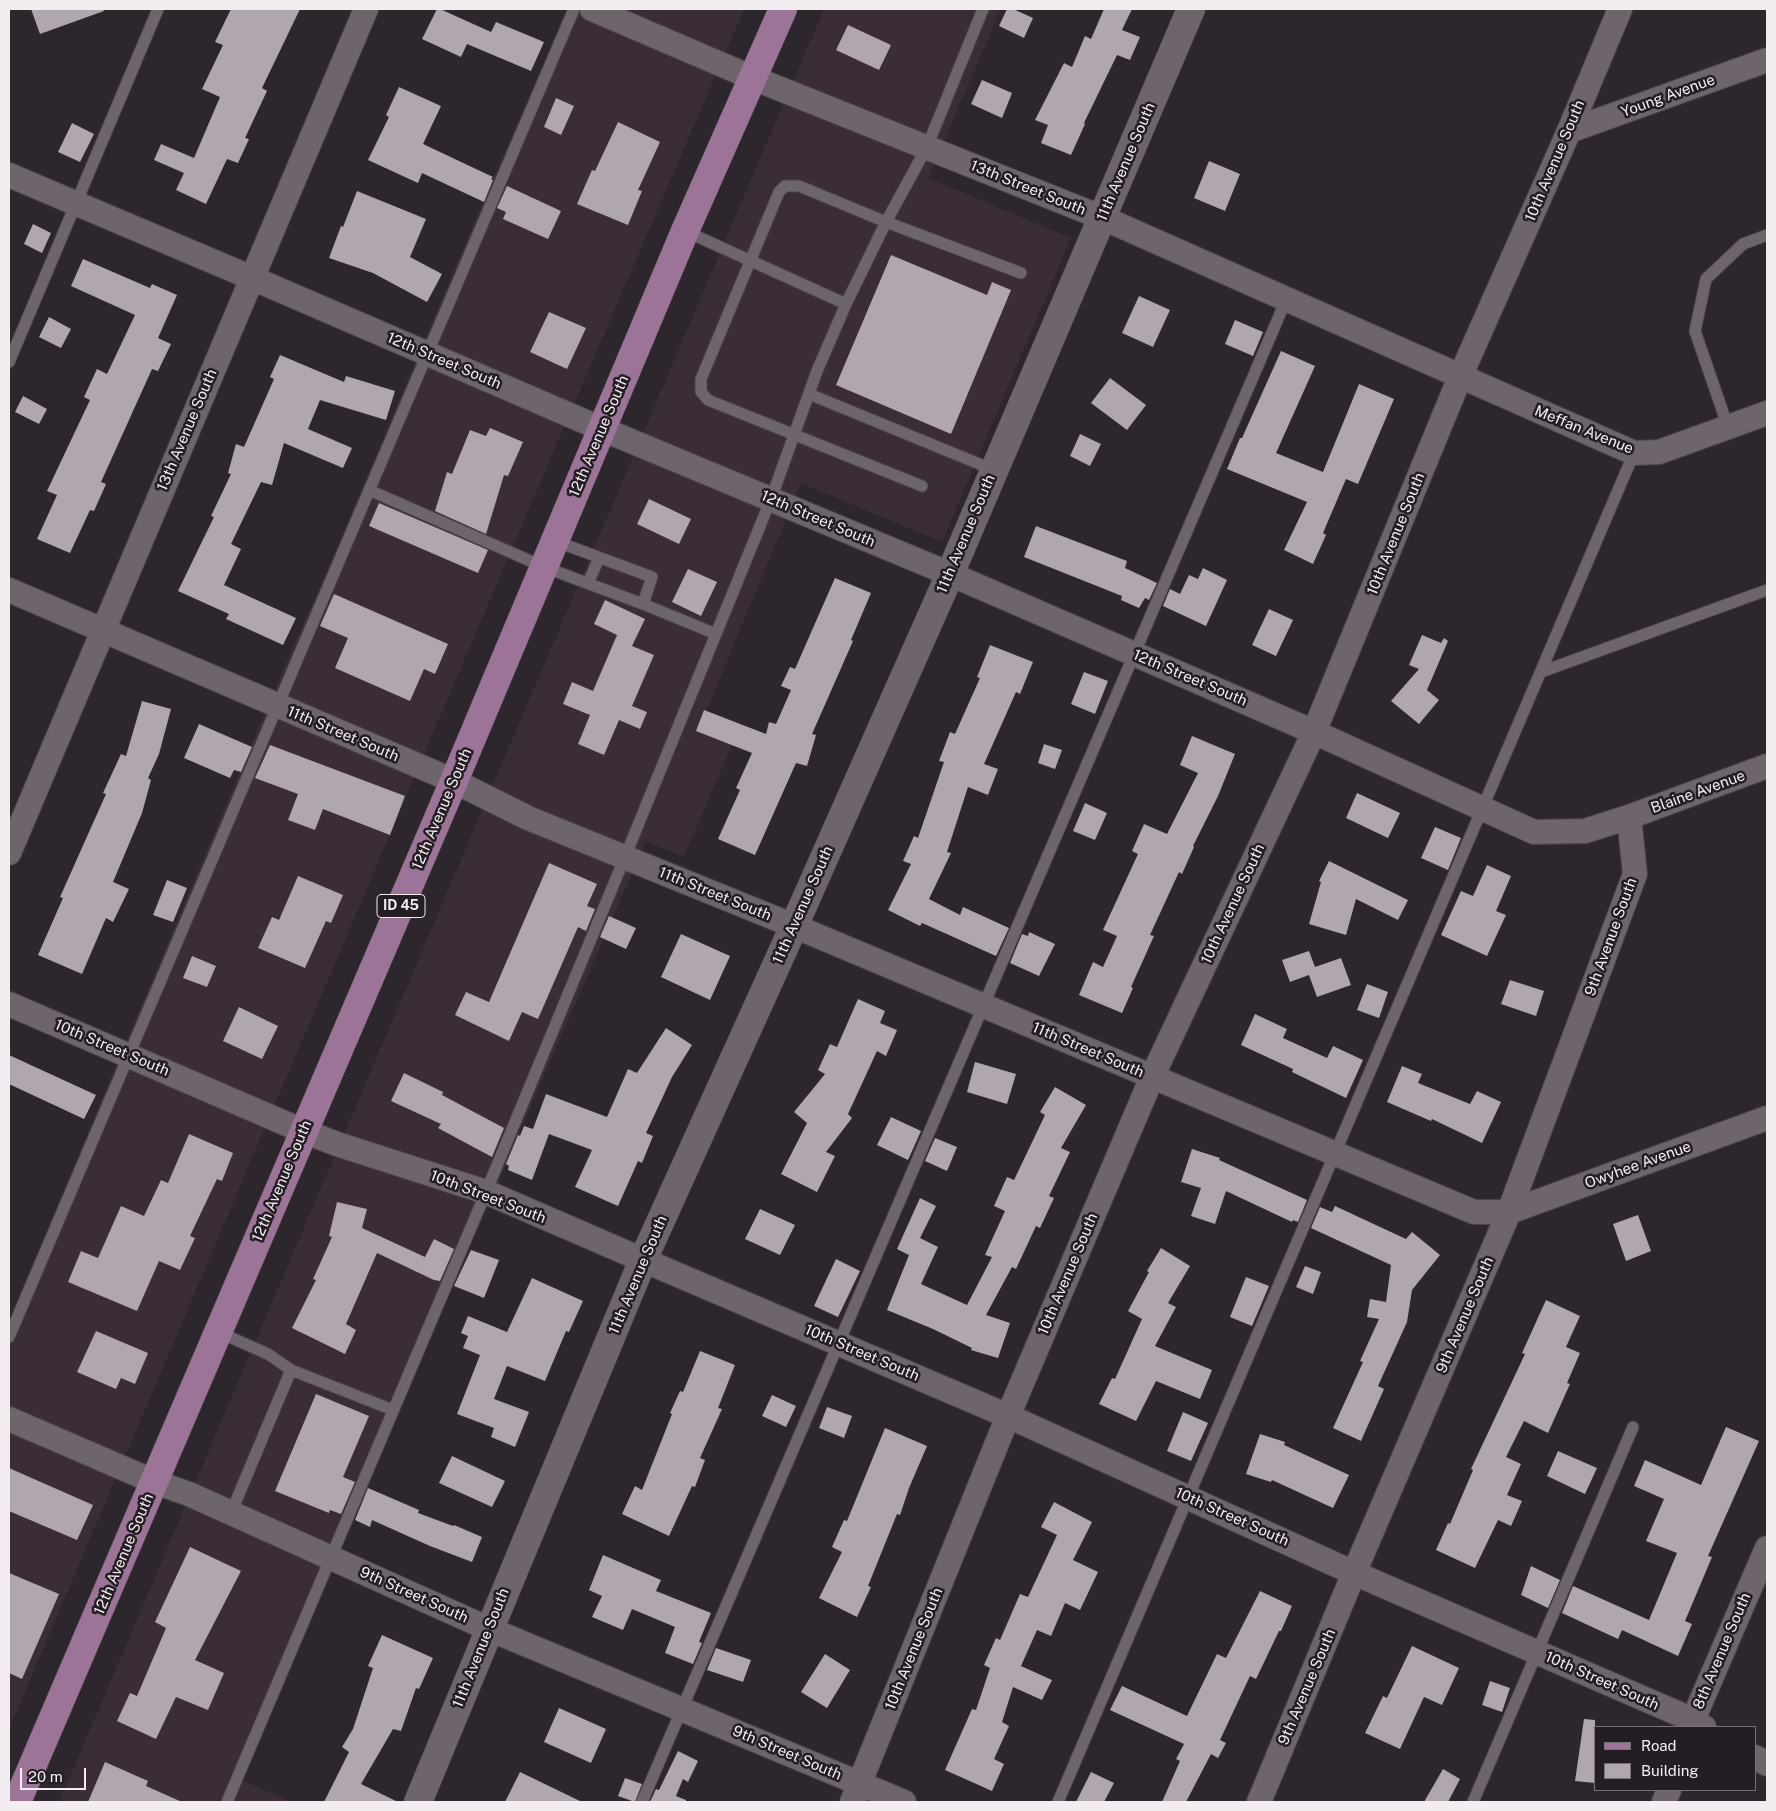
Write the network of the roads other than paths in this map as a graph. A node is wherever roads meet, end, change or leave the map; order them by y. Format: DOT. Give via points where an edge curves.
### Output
graph roads {
  1 [pos="158,9"];
  2 [pos="366,9"];
  3 [pos="574,9"];
  4 [pos="592,9"];
  5 [pos="783,9"];
  6 [pos="983,9"];
  7 [pos="1191,9"];
  8 [pos="1620,9"];
  9 [pos="1767,60"];
  10 [pos="754,78"];
  11 [pos="1569,131"];
  12 [pos="926,147"];
  13 [pos="9,175"];
  14 [pos="76,204"];
  15 [pos="1103,218"];
  16 [pos="886,222"];
  17 [pos="686,231"];
  18 [pos="1767,235"];
  19 [pos="751,260"];
  20 [pos="1021,273"];
  21 [pos="252,278"];
  22 [pos="1286,300"];
  23 [pos="846,304"];
  24 [pos="427,354"];
  25 [pos="9,362"];
  26 [pos="1460,377"];
  27 [pos="809,394"];
  28 [pos="1767,413"];
  29 [pos="1728,427"];
  30 [pos="602,429"];
  31 [pos="795,434"];
  32 [pos="1634,453"];
  33 [pos="994,470"];
  34 [pos="922,486"];
  35 [pos="369,490"];
  36 [pos="771,499"];
  37 [pos="555,541"];
  38 [pos="598,558"];
  39 [pos="544,567"];
  40 [pos="950,574"];
  41 [pos="588,583"];
  42 [pos="9,590"];
  43 [pos="1767,590"];
  44 [pos="643,604"];
  45 [pos="102,630"];
  46 [pos="716,634"];
  47 [pos="1134,654"];
  48 [pos="1541,672"];
  49 [pos="277,706"];
  50 [pos="1314,732"];
  51 [pos="1767,766"];
  52 [pos="454,781"];
  53 [pos="1483,809"];
  54 [pos="1628,817"];
  55 [pos="9,853"];
  56 [pos="625,857"];
  57 [pos="794,926"];
  58 [pos="9,1004"];
  59 [pos="984,1006"];
  60 [pos="129,1056"];
  61 [pos="1152,1077"];
  62 [pos="1767,1118"];
  63 [pos="303,1131"];
  64 [pos="1335,1154"];
  65 [pos="486,1192"];
  66 [pos="1509,1212"];
  67 [pos="643,1260"];
  68 [pos="218,1332"];
  69 [pos="9,1337"];
  70 [pos="839,1343"];
  71 [pos="291,1370"];
  72 [pos="393,1410"];
  73 [pos="1008,1416"];
  74 [pos="9,1419"];
  75 [pos="1633,1427"];
  76 [pos="155,1482"];
  77 [pos="1188,1498"];
  78 [pos="232,1512"];
  79 [pos="1767,1548"];
  80 [pos="330,1557"];
  81 [pos="1354,1573"];
  82 [pos="489,1629"];
  83 [pos="1537,1653"];
  84 [pos="682,1709"];
  85 [pos="1696,1725"];
  86 [pos="1756,1758"];
  87 [pos="1767,1764"];
  88 [pos="856,1793"];
  89 [pos="17,1802"];
  90 [pos="227,1802"];
  91 [pos="418,1802"];
  92 [pos="642,1802"];
  93 [pos="904,1802"];
  94 [pos="1058,1802"];
  95 [pos="1259,1802"];
  96 [pos="1473,1802"];
  1 -- 14 [label="lane"];
  2 -- 21 [label="street, 13th Avenue South"];
  3 -- 24 [label="lane"];
  4 -- 10 [label="street, 13th Street South"];
  5 -- 10 [label="main road, 12th Avenue South / ID 45"];
  6 -- 12 [label="lane"];
  7 -- 15 [label="street, 11th Avenue South"];
  8 -- 11 [label="street, 10th Avenue South"];
  9 -- 11 [label="street, Young Avenue"];
  10 -- 12 [label="street, 13th Street South"];
  10 -- 17 [label="main road, 12th Avenue South / ID 45"];
  11 -- 26 [label="street, 10th Avenue South"];
  12 -- 15 [label="street, 13th Street South"];
  12 -- 16 [label="lane"];
  13 -- 14 [label="street, 12th Street South"];
  14 -- 21 [label="street, 12th Street South"];
  14 -- 25 [label="lane"];
  15 -- 22 [label="street, 13th Street South"];
  15 -- 33 [label="street, 11th Avenue South"];
  16 -- 19 [label="lane" via="799,186 786,186 779,192"];
  16 -- 20 [label="lane"];
  16 -- 23 [label="lane"];
  17 -- 19 [label="lane"];
  17 -- 30 [label="main road, 12th Avenue South / ID 45"];
  18 -- 29 [label="lane" via="1743,244 1706,279 1695,330"];
  19 -- 23 [label="lane"];
  19 -- 31 [label="lane" via="701,379 701,392 708,400"];
  21 -- 24 [label="street, 12th Street South"];
  21 -- 45 [label="street, 13th Avenue South"];
  22 -- 26 [label="street, 13th Street South"];
  22 -- 47 [label="lane"];
  23 -- 27 [label="lane"];
  24 -- 30 [label="street, 12th Street South"];
  24 -- 35 [label="lane"];
  26 -- 32 [label="street, Meffan Avenue"];
  26 -- 50 [label="street, 10th Avenue South"];
  27 -- 31 [label="lane"];
  27 -- 33 [label="lane"];
  28 -- 29 [label="street, Meffan Avenue"];
  29 -- 32 [label="street, Meffan Avenue" via="1659,452"];
  30 -- 36 [label="street, 12th Street South"];
  30 -- 37 [label="main road, 12th Avenue South / ID 45"];
  31 -- 34 [label="lane"];
  31 -- 36 [label="lane"];
  32 -- 48 [label="lane"];
  33 -- 40 [label="street, 11th Avenue South"];
  35 -- 39 [label="lane"];
  35 -- 49 [label="lane"];
  36 -- 40 [label="street, 12th Street South"];
  36 -- 46 [label="lane"];
  37 -- 38 [label="lane"];
  37 -- 39 [label="main road, 12th Avenue South / ID 45"];
  38 -- 41 [label="lane"];
  38 -- 44 [label="lane" via="652,577"];
  39 -- 41 [label="lane"];
  39 -- 52 [label="main road, 12th Avenue South / ID 45"];
  40 -- 47 [label="street, 12th Street South"];
  40 -- 57 [label="street, 11th Avenue South"];
  41 -- 44 [label="lane"];
  42 -- 45 [label="street, 11th Street South"];
  43 -- 48 [label="lane"];
  44 -- 46 [label="lane"];
  45 -- 49 [label="street, 11th Street South"];
  45 -- 55 [label="street, 13th Avenue South"];
  46 -- 56 [label="lane"];
  47 -- 50 [label="street, 12th Street South"];
  47 -- 59 [label="lane"];
  48 -- 53 [label="lane"];
  49 -- 52 [label="street, 11th Street South"];
  49 -- 60 [label="lane"];
  50 -- 53 [label="street, 12th Street South"];
  50 -- 61 [label="street, 10th Avenue South"];
  51 -- 54 [label="street, Blaine Avenue"];
  52 -- 56 [label="street, 11th Street South" via="528,818"];
  52 -- 63 [label="main road, 12th Avenue South / ID 45"];
  53 -- 54 [label="street, 12th Street South" via="1534,832 1585,831"];
  53 -- 64 [label="lane"];
  54 -- 66 [label="street, 9th Avenue South" via="1635,874"];
  56 -- 57 [label="street, 11th Street South"];
  56 -- 65 [label="lane"];
  57 -- 59 [label="street, 11th Street South"];
  57 -- 67 [label="street, 11th Avenue South"];
  58 -- 60 [label="street, 10th Street South"];
  59 -- 61 [label="street, 11th Street South"];
  59 -- 70 [label="lane"];
  60 -- 63 [label="street, 10th Street South"];
  60 -- 69 [label="lane"];
  61 -- 64 [label="street, 11th Street South"];
  61 -- 73 [label="street, 10th Avenue South"];
  62 -- 66 [label="street, Owyhee Avenue"];
  63 -- 65 [label="street, 10th Street South"];
  63 -- 68 [label="main road, 12th Avenue South / ID 45"];
  64 -- 66 [label="street, 11th Street South" via="1474,1212"];
  64 -- 77 [label="lane"];
  65 -- 67 [label="street, 10th Street South"];
  65 -- 72 [label="lane"];
  66 -- 81 [label="street, 9th Avenue South"];
  67 -- 70 [label="street, 10th Street South"];
  67 -- 82 [label="street, 11th Avenue South"];
  68 -- 71 [label="lane" via="268,1354"];
  68 -- 76 [label="main road, 12th Avenue South / ID 45"];
  70 -- 73 [label="street, 10th Street South"];
  70 -- 84 [label="lane"];
  71 -- 72 [label="lane"];
  71 -- 78 [label="lane"];
  72 -- 80 [label="lane"];
  73 -- 77 [label="street, 10th Street South"];
  73 -- 88 [label="street, 10th Avenue South"];
  74 -- 76 [label="street, 9th Street South"];
  75 -- 83 [label="lane"];
  76 -- 78 [label="street, 9th Street South"];
  76 -- 89 [label="main road, 12th Avenue South / ID 45"];
  77 -- 81 [label="street, 10th Street South"];
  77 -- 94 [label="lane"];
  78 -- 80 [label="street, 9th Street South"];
  79 -- 85 [label="street, 8th Avenue South"];
  80 -- 82 [label="street, 9th Street South"];
  80 -- 90 [label="lane"];
  81 -- 83 [label="street, 10th Street South"];
  81 -- 95 [label="street, 9th Avenue South"];
  82 -- 84 [label="street, 9th Street South"];
  82 -- 91 [label="street, 11th Avenue South"];
  83 -- 85 [label="street, 10th Street South"];
  83 -- 96 [label="lane"];
  84 -- 88 [label="street, 9th Street South"];
  84 -- 92 [label="lane"];
  86 -- 87 [label="street"];
  88 -- 93 [label="street, 9th Street South"];
}
